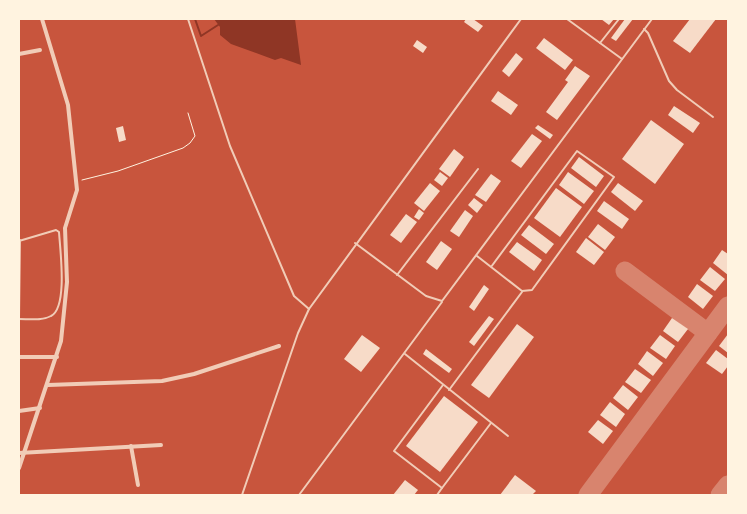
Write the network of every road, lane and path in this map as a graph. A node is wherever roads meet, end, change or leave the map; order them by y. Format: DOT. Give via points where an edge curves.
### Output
graph roads {
  1 [pos="42,19"];
  2 [pos="188,19"];
  3 [pos="521,19"];
  4 [pos="567,19"];
  5 [pos="618,19"];
  6 [pos="652,19"];
  7 [pos="644,29"];
  8 [pos="600,43"];
  9 [pos="40,50"];
  10 [pos="19,54"];
  11 [pos="622,59"];
  12 [pos="188,114"];
  13 [pos="713,117"];
  14 [pos="478,169"];
  15 [pos="77,182"];
  16 [pos="20,241"];
  17 [pos="355,243"];
  18 [pos="477,256"];
  19 [pos="490,266"];
  20 [pos="397,275"];
  21 [pos="522,291"];
  22 [pos="442,301"];
  23 [pos="309,309"];
  24 [pos="19,319"];
  25 [pos="279,346"];
  26 [pos="405,354"];
  27 [pos="19,357"];
  28 [pos="58,357"];
  29 [pos="48,385"];
  30 [pos="443,385"];
  31 [pos="449,390"];
  32 [pos="40,408"];
  33 [pos="19,411"];
  34 [pos="491,423"];
  35 [pos="508,436"];
  36 [pos="161,445"];
  37 [pos="131,446"];
  38 [pos="24,452"];
  39 [pos="19,453"];
  40 [pos="19,468"];
  41 [pos="138,484"];
  42 [pos="442,488"];
  43 [pos="242,495"];
  44 [pos="299,495"];
  45 [pos="437,495"];
  1 -- 15 [label="street" via="68,106"];
  2 -- 23 [label="lane" via="230,146 294,296"];
  3 -- 17 [label="lane"];
  4 -- 8 [label="lane"];
  5 -- 8 [label="lane"];
  6 -- 7 [label="lane"];
  7 -- 11 [label="lane"];
  7 -- 13 [label="lane" via="673,86"];
  8 -- 11 [label="lane"];
  9 -- 10 [label="street"];
  11 -- 18 [label="lane"];
  12 -- 15 [label="path" via="195,136 183,148"];
  14 -- 20 [label="lane"];
  15 -- 28 [label="street" via="76,197 65,228 67,282"];
  16 -- 24 [label="lane"];
  16 -- 24 [label="lane" via="51,230 59,232 61,298 59,309 50,317"];
  17 -- 20 [label="lane"];
  17 -- 23 [label="lane"];
  18 -- 19 [label="lane"];
  18 -- 22 [label="lane"];
  19 -- 21 [label="lane"];
  19 -- 21 [label="lane" via="577,151 614,177 532,290"];
  20 -- 22 [label="lane" via="426,296"];
  21 -- 31 [label="lane"];
  22 -- 26 [label="lane"];
  23 -- 43 [label="lane" via="294,342"];
  25 -- 29 [label="street" via="194,374 162,380"];
  26 -- 30 [label="lane"];
  26 -- 44 [label="lane"];
  27 -- 28 [label="street"];
  28 -- 29 [label="street"];
  29 -- 32 [label="street"];
  30 -- 31 [label="lane"];
  30 -- 42 [label="lane" via="394,451"];
  31 -- 34 [label="lane"];
  32 -- 33 [label="street"];
  32 -- 38 [label="street"];
  34 -- 35 [label="lane"];
  34 -- 42 [label="lane"];
  36 -- 37 [label="street"];
  37 -- 38 [label="street"];
  37 -- 41 [label="street"];
  38 -- 39 [label="street"];
  38 -- 40 [label="street"];
  42 -- 45 [label="lane"];
}
